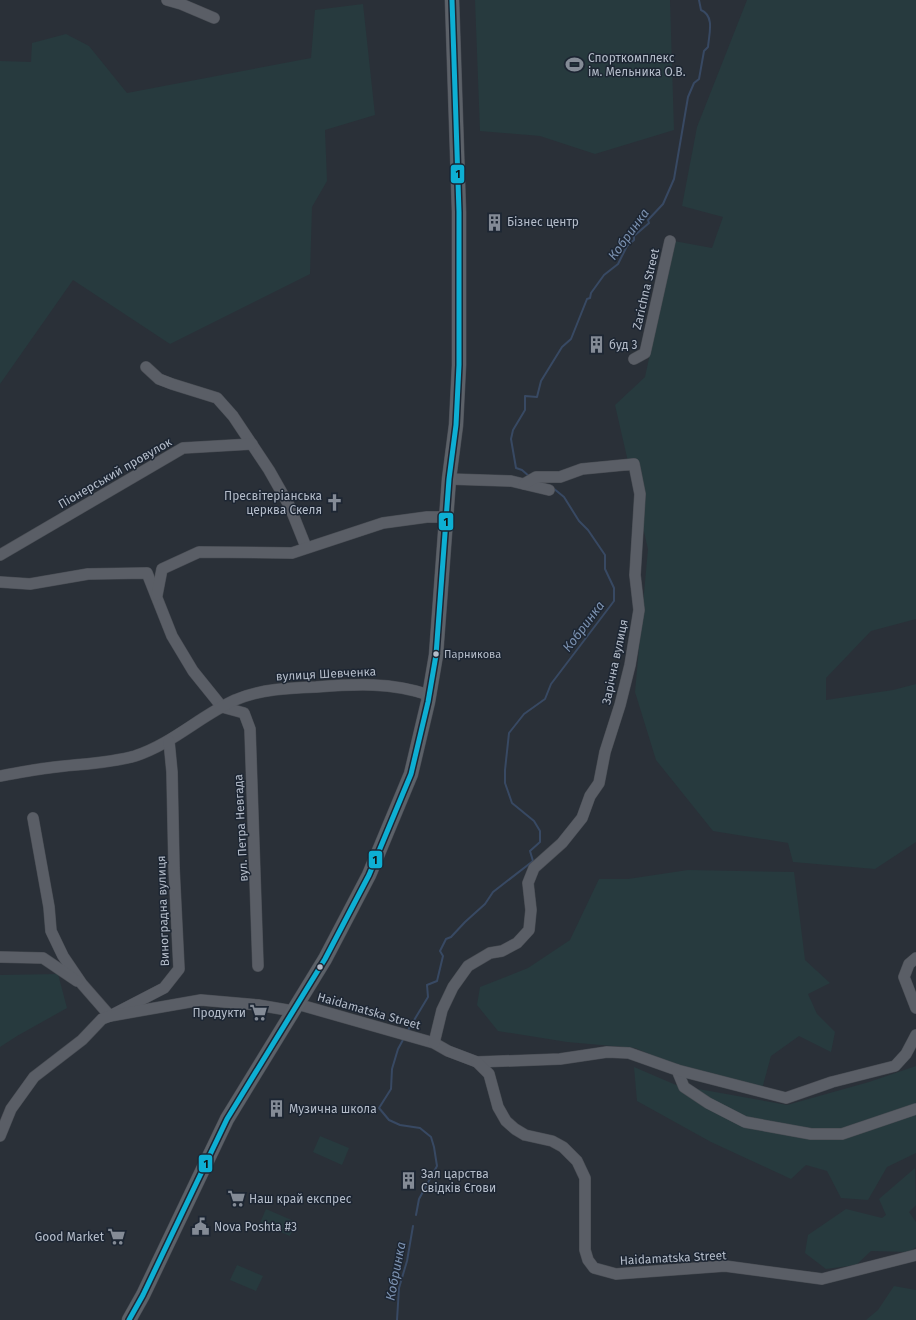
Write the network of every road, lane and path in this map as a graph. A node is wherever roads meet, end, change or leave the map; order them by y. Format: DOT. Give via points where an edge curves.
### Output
graph roads {
  1 [pos="167,0"];
  2 [pos="452,0"];
  3 [pos="214,18"];
  4 [pos="670,242"];
  5 [pos="634,359"];
  6 [pos="146,367"];
  7 [pos="252,444"];
  8 [pos="449,480"];
  9 [pos="529,480"];
  10 [pos="549,490"];
  11 [pos="447,517"];
  12 [pos="306,547"];
  13 [pos="0,555"];
  14 [pos="0,582"];
  15 [pos="157,595"];
  16 [pos="430,695"];
  17 [pos="222,707"];
  18 [pos="169,741"];
  19 [pos="605,752"];
  20 [pos="0,776"];
  21 [pos="33,818"];
  22 [pos="0,957"];
  23 [pos="916,958"];
  24 [pos="258,966"];
  25 [pos="82,984"];
  26 [pos="295,1008"];
  27 [pos="916,1008"];
  28 [pos="110,1016"];
  29 [pos="916,1035"];
  30 [pos="434,1043"];
  31 [pos="477,1062"];
  32 [pos="677,1070"];
  33 [pos="916,1109"];
  34 [pos="0,1136"];
  35 [pos="916,1255"];
  36 [pos="130,1320"];
  1 -- 3 [label="street"];
  2 -- 8 [label="main road" via="459,212 459,365 456,425"];
  4 -- 5 [label="street, Zarichna Street" via="645,353"];
  6 -- 7 [label="street" via="160,379 217,398"];
  7 -- 12 [label="street" via="290,507"];
  7 -- 13 [label="street, Піонерський провулок" via="183,448"];
  8 -- 9 [label="street"];
  8 -- 11 [label="main road"];
  9 -- 10 [label="street"];
  9 -- 19 [label="street, Зарічна вулиця" via="560,477 582,469 634,464 640,494 635,575 639,610 630,665"];
  11 -- 12 [label="street" via="383,523"];
  11 -- 16 [label="main road" via="436,655"];
  12 -- 15 [label="street" via="292,553 199,552 162,569"];
  14 -- 15 [label="street" via="30,584 88,574 147,573"];
  15 -- 17 [label="street" via="172,636 189,666"];
  16 -- 17 [label="street, вулиця Шевченка" via="410,688 383,684 280,688 257,692"];
  16 -- 26 [label="main road" via="411,774 396,813 352,908"];
  17 -- 18 [label="street, вулиця Шевченка"];
  17 -- 24 [label="street, вул. Петра Невгада" via="244,713 250,729"];
  18 -- 20 [label="street, вулиця Шевченка" via="134,756"];
  18 -- 28 [label="street, Виноградна вулиця" via="179,969 164,988"];
  19 -- 30 [label="street, Haidamatska Street" via="600,783 590,796 582,818 562,843 534,868 528,883 531,910 529,930 517,942 502,951 490,953 468,966 453,987 442,1010"];
  21 -- 25 [label="street" via="51,931 63,956"];
  22 -- 25 [label="street" via="43,958"];
  23 -- 27 [label="street" via="909,964 904,977"];
  25 -- 28 [label="street"];
  26 -- 28 [label="street, Haidamatska Street" via="201,1000"];
  26 -- 30 [label="street, Haidamatska Street"];
  26 -- 36 [label="main road" via="227,1119"];
  28 -- 34 [label="street, Виноградна вулиця" via="102,1019 82,1040 34,1077 11,1109"];
  29 -- 32 [label="street, Haidamatska Street" via="906,1054 894,1066 832,1082 786,1098"];
  30 -- 31 [label="street, Haidamatska Street"];
  31 -- 32 [label="street, Haidamatska Street" via="560,1059 607,1052 629,1053"];
  31 -- 35 [label="street, Haidamatska Street" via="489,1074 498,1107 506,1121 525,1135 552,1141 577,1161 585,1178 585,1250 594,1268 616,1274 725,1266 822,1279"];
  32 -- 33 [label="street" via="684,1087 745,1122 811,1134 842,1134"];
}
